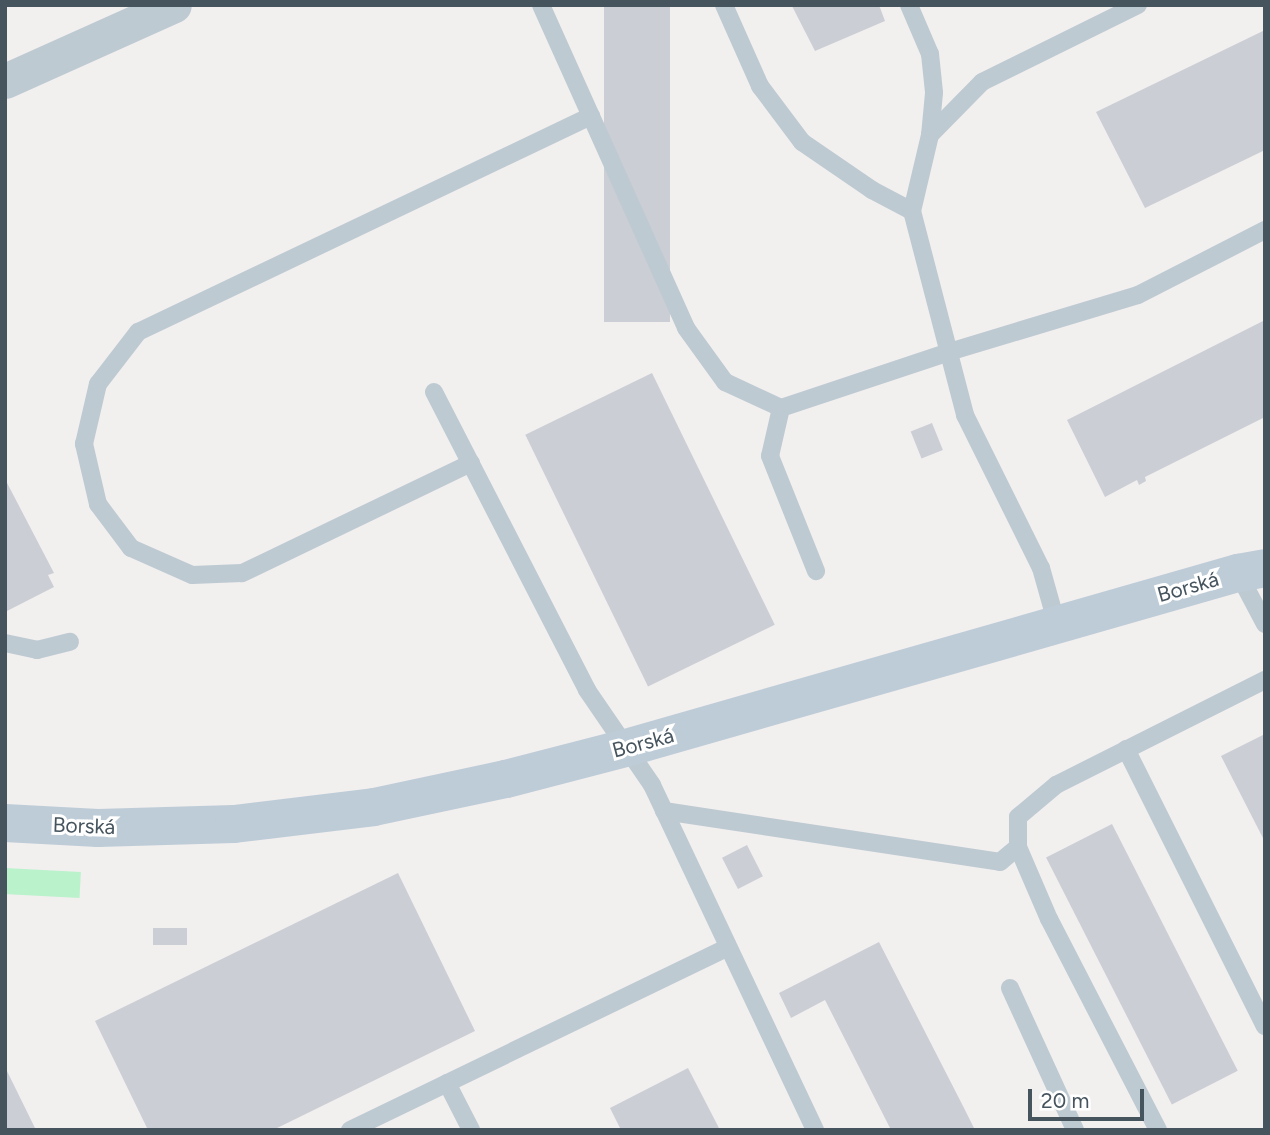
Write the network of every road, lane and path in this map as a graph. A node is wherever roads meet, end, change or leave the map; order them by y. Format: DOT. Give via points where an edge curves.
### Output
graph roads {
  1 [pos="174,5"];
  2 [pos="541,5"];
  3 [pos="724,5"];
  4 [pos="909,5"];
  5 [pos="1139,5"];
  6 [pos="5,81"];
  7 [pos="591,116"];
  8 [pos="930,135"];
  9 [pos="912,211"];
  10 [pos="1265,230"];
  11 [pos="949,352"];
  12 [pos="434,392"];
  13 [pos="781,408"];
  14 [pos="471,463"];
  15 [pos="1251,570"];
  16 [pos="816,571"];
  17 [pos="1265,624"];
  18 [pos="1057,625"];
  19 [pos="70,642"];
  20 [pos="5,643"];
  21 [pos="1265,680"];
  22 [pos="626,748"];
  23 [pos="1126,749"];
  24 [pos="664,811"];
  25 [pos="5,823"];
  26 [pos="1018,848"];
  27 [pos="727,948"];
  28 [pos="1010,988"];
  29 [pos="1265,1026"];
  30 [pos="447,1083"];
  31 [pos="350,1130"];
  32 [pos="471,1130"];
  33 [pos="815,1130"];
  34 [pos="1076,1130"];
  35 [pos="1158,1130"];
  1 -- 6 [label="street"];
  2 -- 7 [label="lane"];
  3 -- 9 [label="lane" via="760,86 802,142"];
  4 -- 8 [label="lane" via="930,54 934,93"];
  5 -- 8 [label="lane" via="982,82"];
  7 -- 13 [label="lane" via="686,328 726,382"];
  7 -- 14 [label="lane" via="138,331 98,384 83,444 98,503 131,548 192,575 242,573"];
  8 -- 9 [label="lane"];
  9 -- 11 [label="lane"];
  10 -- 11 [label="lane" via="1138,295"];
  11 -- 13 [label="lane"];
  11 -- 18 [label="lane" via="965,415 1041,568"];
  12 -- 14 [label="lane"];
  13 -- 16 [label="lane" via="770,456"];
  14 -- 22 [label="lane" via="587,690"];
  15 -- 17 [label="lane"];
  15 -- 18 [label="street, Borská"];
  18 -- 22 [label="street, Borská"];
  19 -- 20 [label="lane" via="37,650"];
  21 -- 23 [label="lane"];
  22 -- 24 [label="lane"];
  22 -- 25 [label="street, Borská" via="374,807 234,824 98,828"];
  23 -- 26 [label="lane" via="1056,785 1018,817"];
  23 -- 29 [label="lane"];
  24 -- 26 [label="lane" via="1000,862"];
  24 -- 27 [label="lane"];
  26 -- 35 [label="lane" via="1049,919"];
  27 -- 30 [label="lane"];
  27 -- 33 [label="lane"];
  28 -- 34 [label="lane"];
  30 -- 31 [label="lane"];
  30 -- 32 [label="lane"];
}
